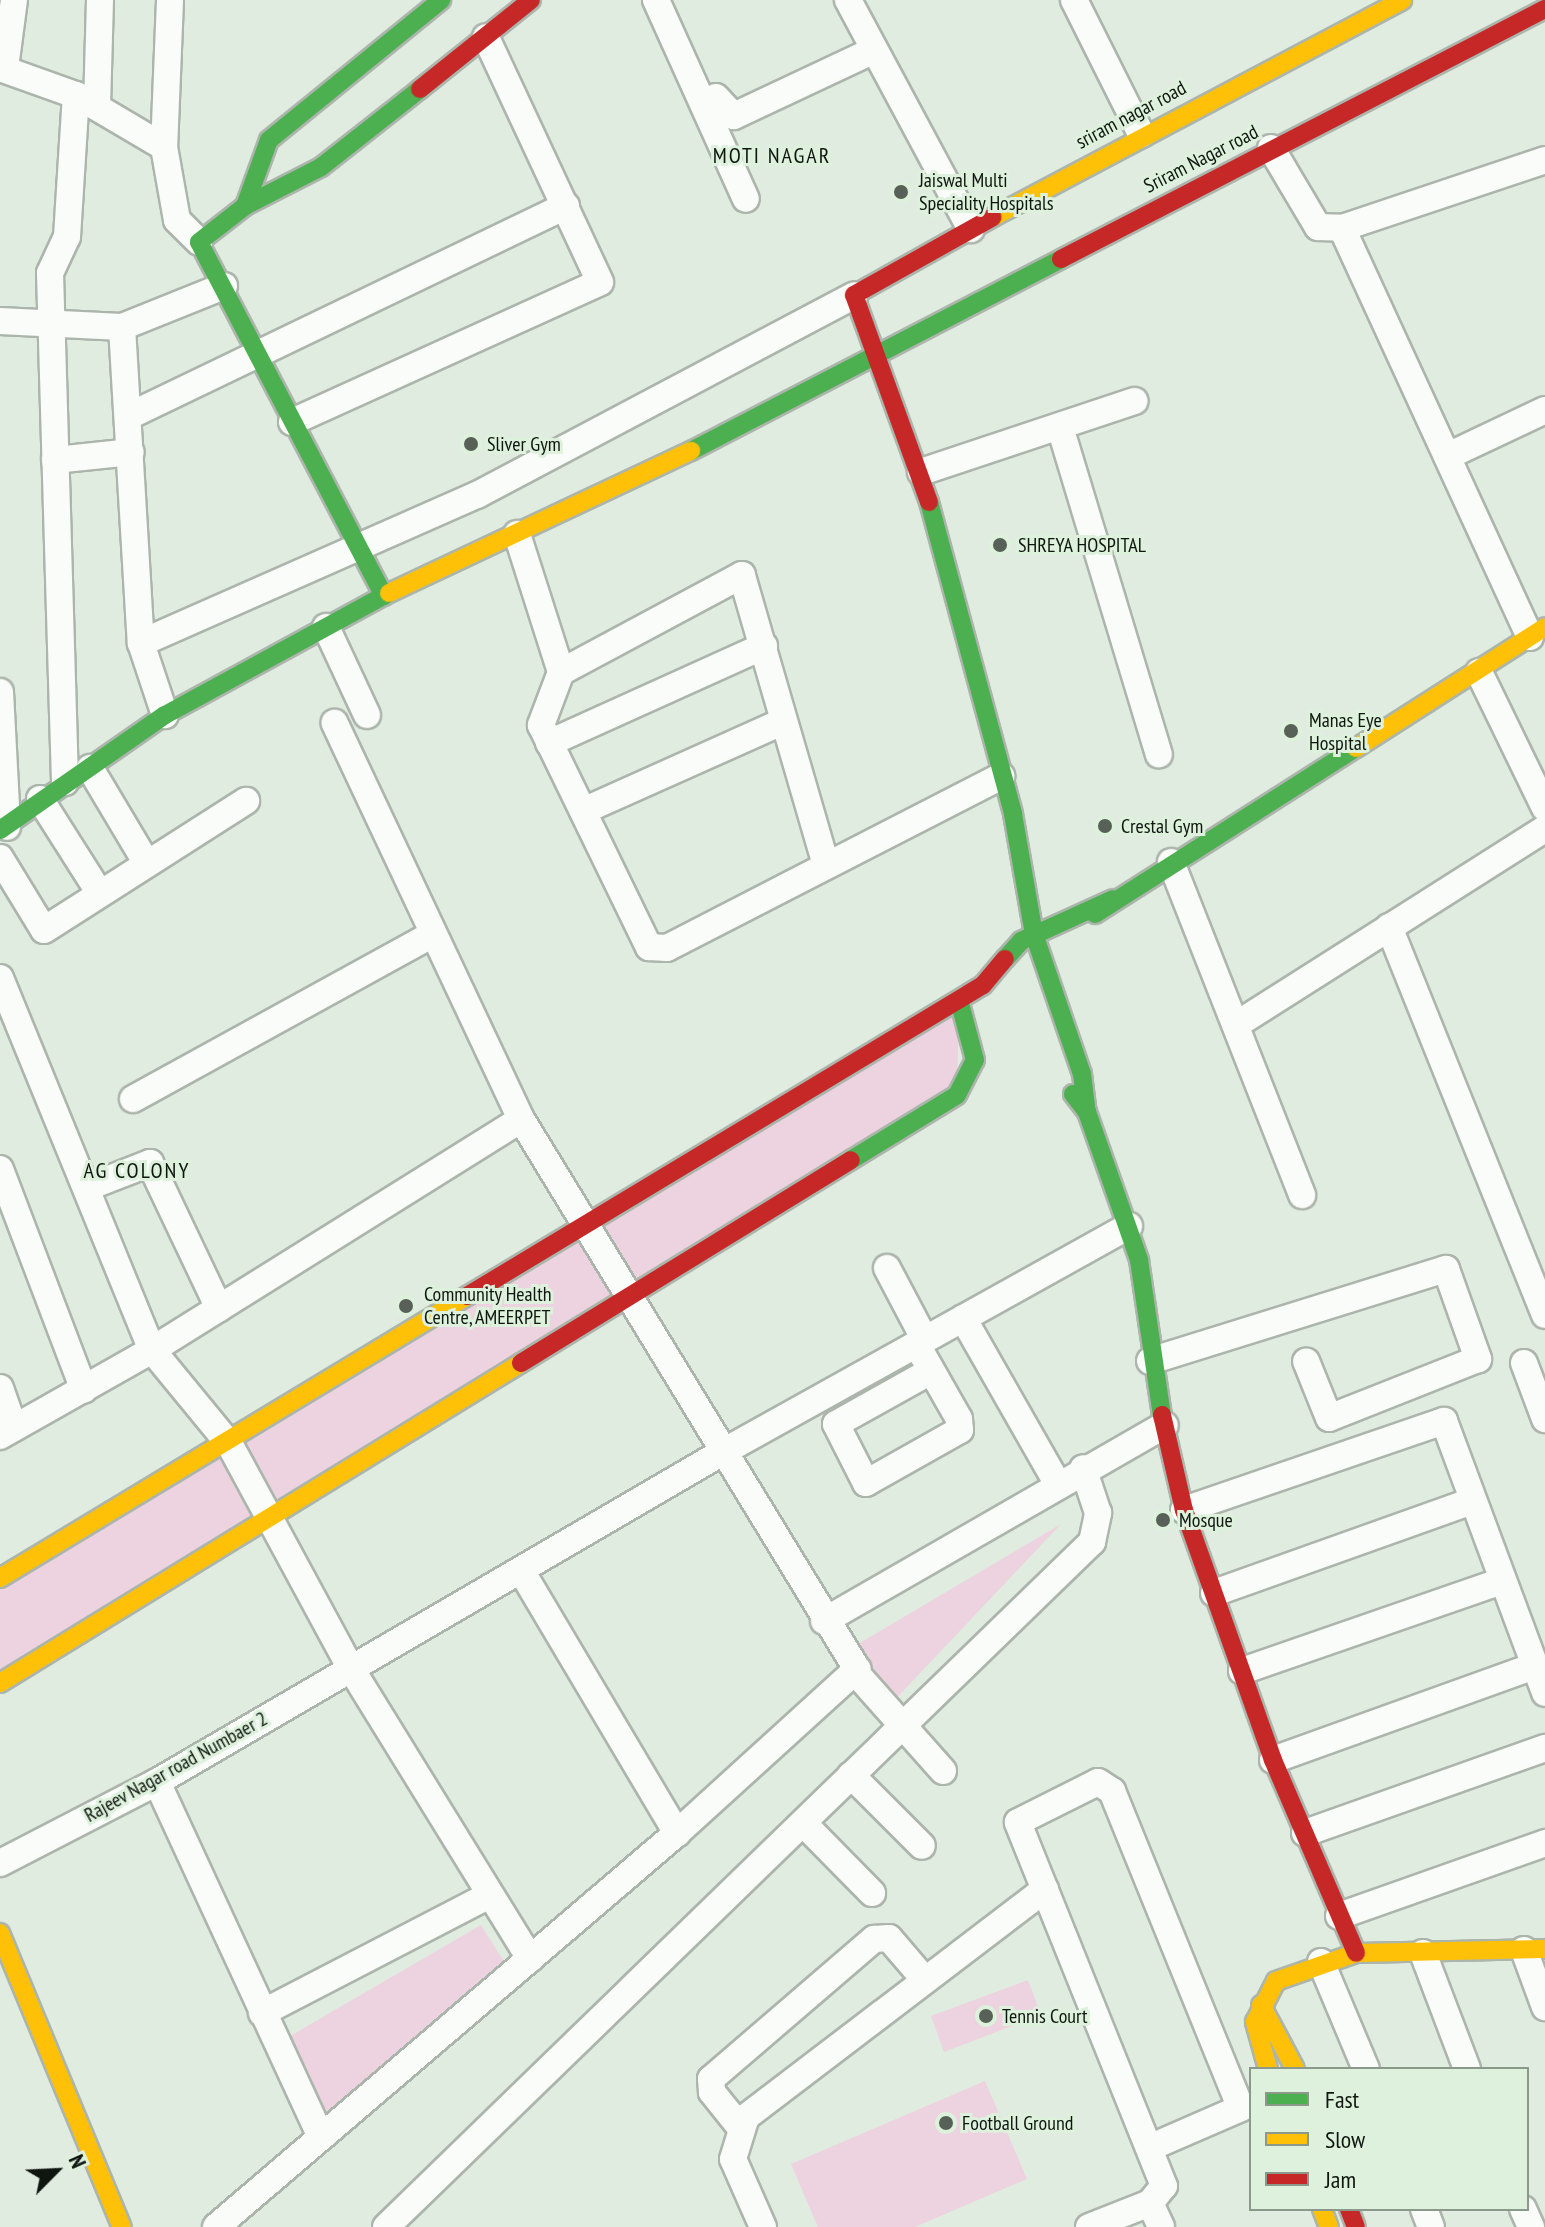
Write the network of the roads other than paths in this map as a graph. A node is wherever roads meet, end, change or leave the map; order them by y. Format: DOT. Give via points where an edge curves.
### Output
graph roads {
  1 [pos="14,0"];
  2 [pos="100,0"];
  3 [pos="170,0"];
  4 [pos="441,0"];
  5 [pos="531,0"];
  6 [pos="656,0"];
  7 [pos="848,0"];
  8 [pos="1074,0"];
  9 [pos="1402,0"];
  10 [pos="1545,9"];
  11 [pos="486,37"];
  12 [pos="874,50"];
  13 [pos="3,68"];
  14 [pos="716,97"];
  15 [pos="86,101"];
  16 [pos="1141,134"];
  17 [pos="164,147"];
  18 [pos="1271,148"];
  19 [pos="1545,160"];
  20 [pos="746,199"];
  21 [pos="245,206"];
  22 [pos="566,206"];
  23 [pos="1342,228"];
  24 [pos="971,229"];
  25 [pos="199,242"];
  26 [pos="224,286"];
  27 [pos="854,295"];
  28 [pos="0,321"];
  29 [pos="52,323"];
  30 [pos="122,327"];
  31 [pos="878,350"];
  32 [pos="259,353"];
  33 [pos="1135,401"];
  34 [pos="1545,410"];
  35 [pos="129,416"];
  36 [pos="292,422"];
  37 [pos="1060,427"];
  38 [pos="131,452"];
  39 [pos="1450,455"];
  40 [pos="55,460"];
  41 [pos="921,472"];
  42 [pos="517,534"];
  43 [pos="361,548"];
  44 [pos="384,596"];
  45 [pos="326,627"];
  46 [pos="1538,632"];
  47 [pos="141,643"];
  48 [pos="764,646"];
  49 [pos="561,672"];
  50 [pos="1479,672"];
  51 [pos="0,692"];
  52 [pos="165,715"];
  53 [pos="367,715"];
  54 [pos="782,722"];
  55 [pos="335,723"];
  56 [pos="549,743"];
  57 [pos="1159,754"];
  58 [pos="90,768"];
  59 [pos="1001,776"];
  60 [pos="65,782"];
  61 [pos="40,799"];
  62 [pos="246,801"];
  63 [pos="1545,808"];
  64 [pos="583,811"];
  65 [pos="3,828"];
  66 [pos="1545,829"];
  67 [pos="0,858"];
  68 [pos="146,862"];
  69 [pos="1171,862"];
  70 [pos="826,865"];
  71 [pos="99,892"];
  72 [pos="1113,899"];
  73 [pos="1389,927"];
  74 [pos="433,934"];
  75 [pos="1028,937"];
  76 [pos="1030,969"];
  77 [pos="0,978"];
  78 [pos="983,985"];
  79 [pos="959,1000"];
  80 [pos="1239,1023"];
  81 [pos="133,1099"];
  82 [pos="521,1119"];
  83 [pos="0,1169"];
  84 [pos="86,1188"];
  85 [pos="1302,1195"];
  86 [pos="1129,1226"];
  87 [pos="584,1228"];
  88 [pos="887,1268"];
  89 [pos="626,1297"];
  90 [pos="219,1308"];
  91 [pos="1545,1315"];
  92 [pos="963,1318"];
  93 [pos="921,1342"];
  94 [pos="152,1350"];
  95 [pos="1150,1361"];
  96 [pos="1306,1361"];
  97 [pos="1524,1363"];
  98 [pos="931,1371"];
  99 [pos="0,1388"];
  100 [pos="836,1389"];
  101 [pos="84,1390"];
  102 [pos="851,1417"];
  103 [pos="1545,1419"];
  104 [pos="1165,1425"];
  105 [pos="7,1432"];
  106 [pos="230,1445"];
  107 [pos="721,1453"];
  108 [pos="1083,1468"];
  109 [pos="1057,1483"];
  110 [pos="1472,1501"];
  111 [pos="1184,1510"];
  112 [pos="270,1520"];
  113 [pos="522,1572"];
  114 [pos="0,1578"];
  115 [pos="1502,1581"];
  116 [pos="1214,1593"];
  117 [pos="824,1621"];
  118 [pos="1534,1666"];
  119 [pos="350,1667"];
  120 [pos="1242,1671"];
  121 [pos="856,1673"];
  122 [pos="0,1683"];
  123 [pos="1545,1693"];
  124 [pos="898,1729"];
  125 [pos="1545,1748"];
  126 [pos="1273,1760"];
  127 [pos="943,1771"];
  128 [pos="851,1775"];
  129 [pos="157,1782"];
  130 [pos="804,1824"];
  131 [pos="677,1833"];
  132 [pos="1305,1833"];
  133 [pos="1545,1843"];
  134 [pos="922,1846"];
  135 [pos="0,1863"];
  136 [pos="1045,1889"];
  137 [pos="872,1893"];
  138 [pos="486,1897"];
  139 [pos="1339,1916"];
  140 [pos="0,1933"];
  141 [pos="1534,1949"];
  142 [pos="1356,1953"];
  143 [pos="1423,1953"];
  144 [pos="530,1959"];
  145 [pos="1321,1962"];
  146 [pos="925,1980"];
  147 [pos="1260,2004"];
  148 [pos="1545,2007"];
  149 [pos="262,2013"];
  150 [pos="1267,2067"];
  151 [pos="1294,2067"];
  152 [pos="1365,2067"];
  153 [pos="1466,2067"];
  154 [pos="740,2127"];
  155 [pos="321,2137"];
  156 [pos="1149,2148"];
  157 [pos="1150,2203"];
  158 [pos="122,2227"];
  159 [pos="216,2227"];
  160 [pos="386,2227"];
  161 [pos="763,2227"];
  162 [pos="1089,2227"];
  163 [pos="1161,2227"];
  1 -- 13 [label="street"];
  2 -- 15 [label="street"];
  3 -- 17 [label="street"];
  4 -- 21 [label="main road" via="269,140"];
  5 -- 11 [label="main road"];
  6 -- 20 [label="street"];
  7 -- 12 [label="street"];
  8 -- 16 [label="street"];
  9 -- 16 [label="main road, sriram nagar road"];
  10 -- 18 [label="main road, Sriram Nagar road"];
  11 -- 21 [label="main road" via="321,167"];
  11 -- 22 [label="street"];
  12 -- 14 [label="street" via="734,116"];
  12 -- 24 [label="street"];
  13 -- 15 [label="street"];
  15 -- 17 [label="street"];
  15 -- 29 [label="street" via="67,237 50,273"];
  16 -- 24 [label="main road, sriram nagar road"];
  17 -- 25 [label="street" via="177,220"];
  18 -- 23 [label="street" via="1318,227"];
  18 -- 31 [label="main road, Sriram Nagar road"];
  19 -- 23 [label="street"];
  21 -- 25 [label="main road"];
  22 -- 32 [label="street"];
  22 -- 36 [label="street" via="600,282"];
  23 -- 39 [label="street"];
  24 -- 27 [label="main road, sriram nagar road"];
  25 -- 26 [label="main road"];
  26 -- 30 [label="street"];
  26 -- 32 [label="main road"];
  27 -- 31 [label="main road"];
  27 -- 43 [label="street" via="477,495"];
  28 -- 29 [label="street"];
  29 -- 30 [label="street"];
  29 -- 40 [label="street"];
  30 -- 35 [label="street"];
  31 -- 41 [label="main road"];
  31 -- 42 [label="main road, Sriram Nagar road"];
  32 -- 35 [label="street"];
  32 -- 36 [label="main road"];
  33 -- 37 [label="street"];
  34 -- 39 [label="street"];
  35 -- 38 [label="street"];
  36 -- 43 [label="main road"];
  37 -- 41 [label="street"];
  37 -- 57 [label="street"];
  38 -- 40 [label="street"];
  38 -- 47 [label="street"];
  39 -- 46 [label="street"];
  40 -- 60 [label="street"];
  41 -- 59 [label="main road"];
  42 -- 44 [label="main road, Sriram Nagar road"];
  42 -- 49 [label="street"];
  43 -- 44 [label="main road"];
  43 -- 47 [label="street"];
  44 -- 45 [label="main road, Sriram Nagar road"];
  45 -- 52 [label="main road, Sriram Nagar road"];
  45 -- 53 [label="street"];
  46 -- 50 [label="main road"];
  47 -- 52 [label="street"];
  48 -- 49 [label="street" via="742,575"];
  48 -- 54 [label="street"];
  48 -- 56 [label="street"];
  49 -- 56 [label="street" via="541,725"];
  50 -- 63 [label="street"];
  50 -- 69 [label="main road"];
  51 -- 65 [label="street"];
  52 -- 58 [label="main road, Sriram Nagar road"];
  54 -- 64 [label="street"];
  54 -- 70 [label="street"];
  55 -- 74 [label="street"];
  56 -- 64 [label="street"];
  58 -- 60 [label="main road, Sriram Nagar road"];
  58 -- 68 [label="street"];
  59 -- 70 [label="street"];
  59 -- 75 [label="main road" via="1001,864"];
  60 -- 61 [label="main road, Sriram Nagar road"];
  61 -- 65 [label="main road, Sriram Nagar road"];
  61 -- 71 [label="street"];
  62 -- 68 [label="street"];
  64 -- 70 [label="street" via="649,947 667,948"];
  66 -- 73 [label="street"];
  67 -- 71 [label="street" via="44,930"];
  68 -- 71 [label="street"];
  69 -- 72 [label="main road"];
  69 -- 80 [label="street"];
  72 -- 75 [label="main road"];
  72 -- 76 [label="main road"];
  73 -- 80 [label="street"];
  73 -- 91 [label="street"];
  74 -- 81 [label="street"];
  74 -- 82 [label="street"];
  75 -- 76 [label="main road"];
  75 -- 78 [label="main road"];
  76 -- 78 [label="main road"];
  76 -- 86 [label="main road" via="1065,1080 1087,1112"];
  77 -- 84 [label="street"];
  78 -- 79 [label="main road"];
  79 -- 87 [label="main road"];
  79 -- 89 [label="main road" via="975,1060 957,1095"];
  80 -- 85 [label="street"];
  82 -- 87 [label="street"];
  82 -- 90 [label="street"];
  83 -- 101 [label="street"];
  84 -- 90 [label="street" via="150,1163"];
  84 -- 94 [label="street"];
  86 -- 92 [label="street, Rajeev Nagar road Numbaer 2"];
  86 -- 95 [label="main road"];
  87 -- 89 [label="street"];
  87 -- 106 [label="main road"];
  88 -- 93 [label="street"];
  89 -- 107 [label="street"];
  89 -- 112 [label="main road"];
  90 -- 94 [label="street"];
  92 -- 93 [label="street, Rajeev Nagar road Numbaer 2"];
  92 -- 109 [label="street"];
  93 -- 98 [label="street"];
  93 -- 100 [label="street, Rajeev Nagar road Numbaer 2"];
  94 -- 101 [label="street"];
  94 -- 106 [label="street"];
  95 -- 96 [label="street" via="1446,1269 1478,1357 1329,1418"];
  95 -- 104 [label="main road"];
  97 -- 103 [label="street"];
  98 -- 102 [label="street"];
  98 -- 102 [label="street" via="960,1430 867,1483 835,1428"];
  99 -- 105 [label="street"];
  100 -- 102 [label="street"];
  100 -- 107 [label="street, Rajeev Nagar road Numbaer 2"];
  101 -- 105 [label="street"];
  104 -- 108 [label="street"];
  104 -- 111 [label="main road"];
  106 -- 112 [label="street"];
  106 -- 114 [label="main road"];
  107 -- 113 [label="street, Rajeev Nagar road Numbaer 2"];
  107 -- 117 [label="street"];
  108 -- 109 [label="street"];
  108 -- 124 [label="street" via="1098,1513 1092,1542"];
  109 -- 117 [label="street"];
  110 -- 111 [label="street" via="1444,1421 1435,1418"];
  110 -- 115 [label="street"];
  110 -- 116 [label="street"];
  111 -- 116 [label="main road"];
  112 -- 119 [label="street"];
  112 -- 122 [label="main road"];
  113 -- 119 [label="street, Rajeev Nagar road Numbaer 2"];
  113 -- 131 [label="street"];
  115 -- 118 [label="street"];
  115 -- 120 [label="street"];
  116 -- 120 [label="main road"];
  117 -- 121 [label="street"];
  118 -- 123 [label="street"];
  118 -- 126 [label="street"];
  119 -- 129 [label="street, Rajeev Nagar road Numbaer 2"];
  119 -- 138 [label="street"];
  120 -- 126 [label="main road"];
  121 -- 124 [label="street"];
  121 -- 131 [label="street"];
  124 -- 127 [label="street"];
  124 -- 128 [label="street"];
  125 -- 132 [label="street"];
  126 -- 132 [label="main road"];
  128 -- 130 [label="street"];
  128 -- 134 [label="street"];
  129 -- 135 [label="street, Rajeev Nagar road Numbaer 2"];
  129 -- 149 [label="street"];
  130 -- 137 [label="street"];
  130 -- 160 [label="street"];
  131 -- 144 [label="street"];
  132 -- 139 [label="main road"];
  133 -- 139 [label="street"];
  136 -- 146 [label="street"];
  136 -- 156 [label="street"];
  136 -- 156 [label="street" via="1020,1818 1094,1784 1109,1786 1241,2108"];
  138 -- 144 [label="street"];
  138 -- 149 [label="street"];
  139 -- 142 [label="main road"];
  140 -- 158 [label="main road"];
  141 -- 143 [label="main road"];
  141 -- 148 [label="street"];
  142 -- 143 [label="main road"];
  142 -- 145 [label="main road"];
  143 -- 153 [label="street"];
  144 -- 155 [label="street"];
  145 -- 147 [label="main road" via="1276,1981"];
  145 -- 152 [label="street"];
  146 -- 154 [label="street"];
  146 -- 154 [label="street" via="889,1938 874,1939 711,2079 712,2092"];
  147 -- 150 [label="main road" via="1257,2040"];
  147 -- 151 [label="main road"];
  149 -- 155 [label="street"];
  154 -- 161 [label="street" via="733,2159"];
  155 -- 159 [label="street"];
  156 -- 157 [label="street" via="1164,2186"];
  157 -- 162 [label="street"];
  157 -- 163 [label="street"];
}
